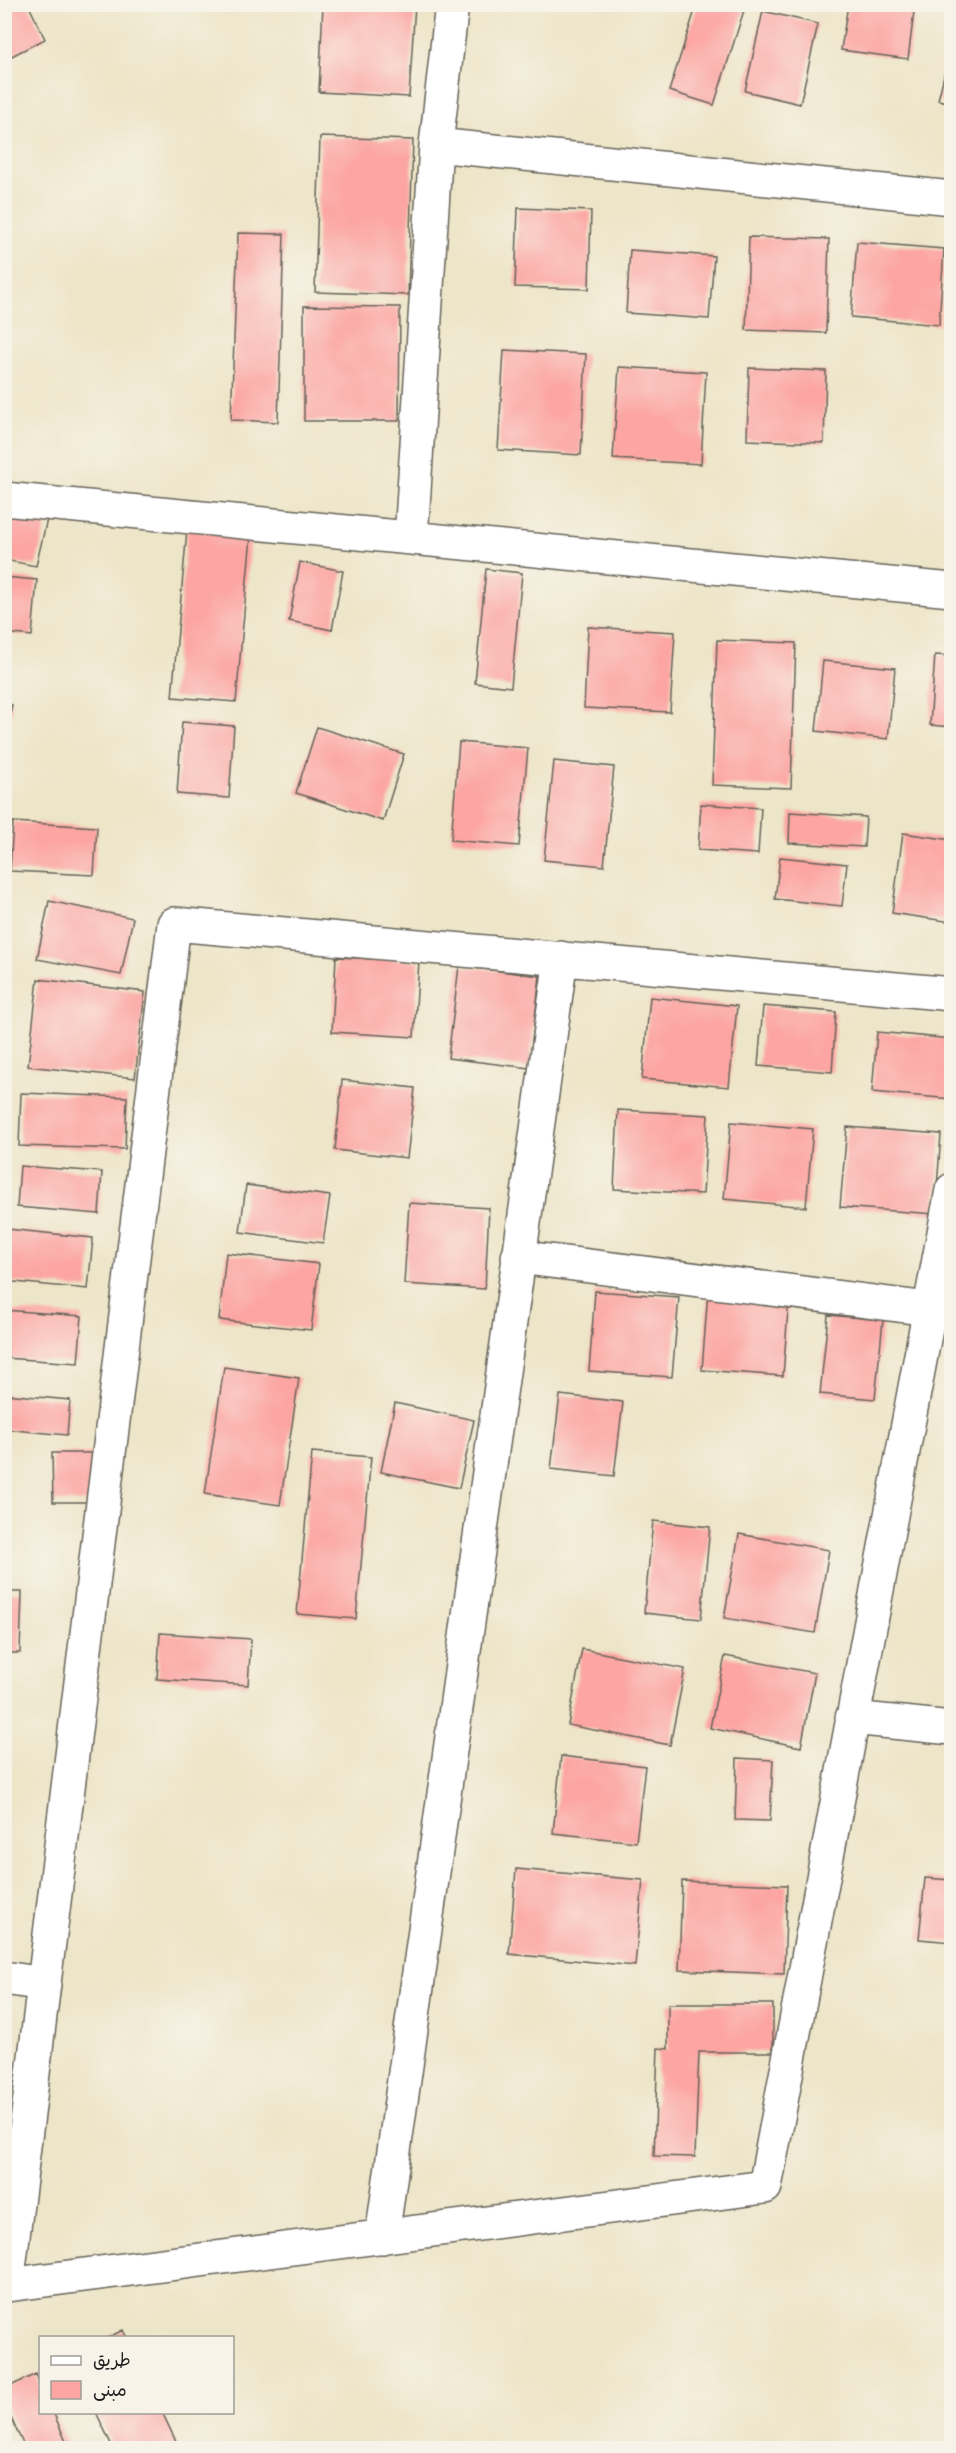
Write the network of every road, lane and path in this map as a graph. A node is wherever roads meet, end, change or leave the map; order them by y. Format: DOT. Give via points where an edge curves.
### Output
graph roads {
  1 [pos="452,4"];
  2 [pos="436,144"];
  3 [pos="951,198"];
  4 [pos="4,500"];
  5 [pos="411,538"];
  6 [pos="951,590"];
  7 [pos="561,958"];
  8 [pos="951,994"];
  9 [pos="951,1190"];
  10 [pos="518,1257"];
  11 [pos="929,1309"];
  12 [pos="852,1718"];
  13 [pos="951,1728"];
  14 [pos="4,1978"];
  15 [pos="44,1984"];
  16 [pos="382,2237"];
  1 -- 2 [label="street"];
  2 -- 3 [label="street"];
  2 -- 5 [label="street"];
  4 -- 5 [label="street"];
  5 -- 6 [label="street"];
  7 -- 8 [label="street"];
  7 -- 10 [label="street"];
  7 -- 15 [label="street" via="174,924"];
  9 -- 11 [label="street"];
  10 -- 11 [label="street"];
  10 -- 16 [label="street"];
  11 -- 12 [label="street"];
  12 -- 13 [label="street"];
  12 -- 16 [label="street" via="765,2187"];
  14 -- 15 [label="street"];
  15 -- 16 [label="street" via="7,2285"];
}
